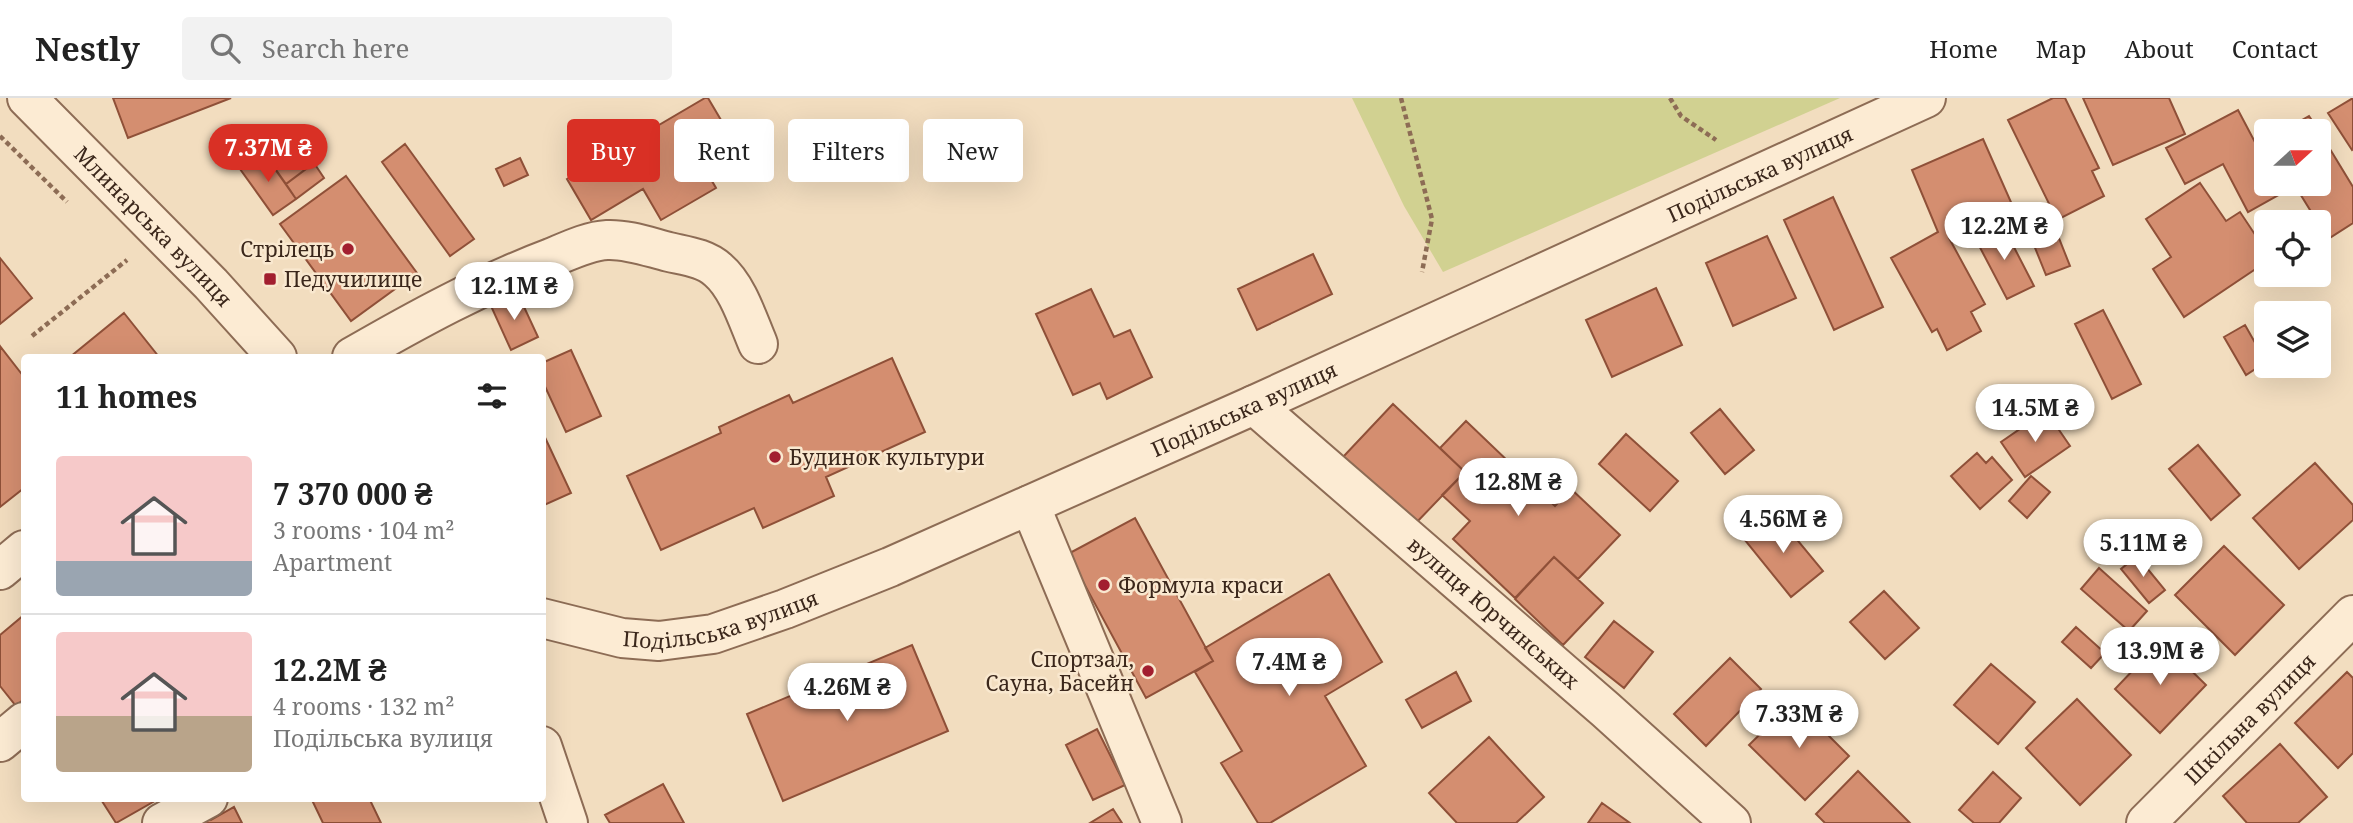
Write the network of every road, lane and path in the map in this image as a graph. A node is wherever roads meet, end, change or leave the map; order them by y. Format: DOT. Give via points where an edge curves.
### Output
graph roads {
  1 [pos="27,98"];
  2 [pos="1401,98"];
  3 [pos="1670,98"];
  4 [pos="1926,98"];
  5 [pos="1716,140"];
  6 [pos="127,260"];
  7 [pos="1423,272"];
  8 [pos="32,336"];
  9 [pos="758,344"];
  10 [pos="274,354"];
  11 [pos="358,354"];
  12 [pos="1254,405"];
  13 [pos="1030,505"];
  14 [pos="21,552"];
  15 [pos="0,570"];
  16 [pos="2353,614"];
  17 [pos="546,619"];
  18 [pos="21,724"];
  19 [pos="0,742"];
  20 [pos="546,758"];
  21 [pos="201,802"];
  22 [pos="162,823"];
  23 [pos="568,823"];
  24 [pos="1162,823"];
  25 [pos="1731,823"];
  26 [pos="2146,823"];
  1 -- 10 [label="street, Млинарська вулиця"];
  2 -- 7 [label="path" via="1432,219"];
  3 -- 5 [label="path" via="1681,116"];
  4 -- 12 [label="street, Подільська вулиця"];
  6 -- 8 [label="path"];
  9 -- 11 [label="street" via="727,280 709,264 605,240 477,290"];
  12 -- 13 [label="street, Подільська вулиця"];
  12 -- 25 [label="street, вулиця Юрчинських"];
  13 -- 17 [label="street, Подільська вулиця" via="785,610 713,634 643,641"];
  13 -- 24 [label="street"];
  14 -- 15 [label="street"];
  16 -- 26 [label="street, Шкільна вулиця"];
  18 -- 19 [label="street"];
  20 -- 23 [label="street"];
  21 -- 22 [label="street"];
}
